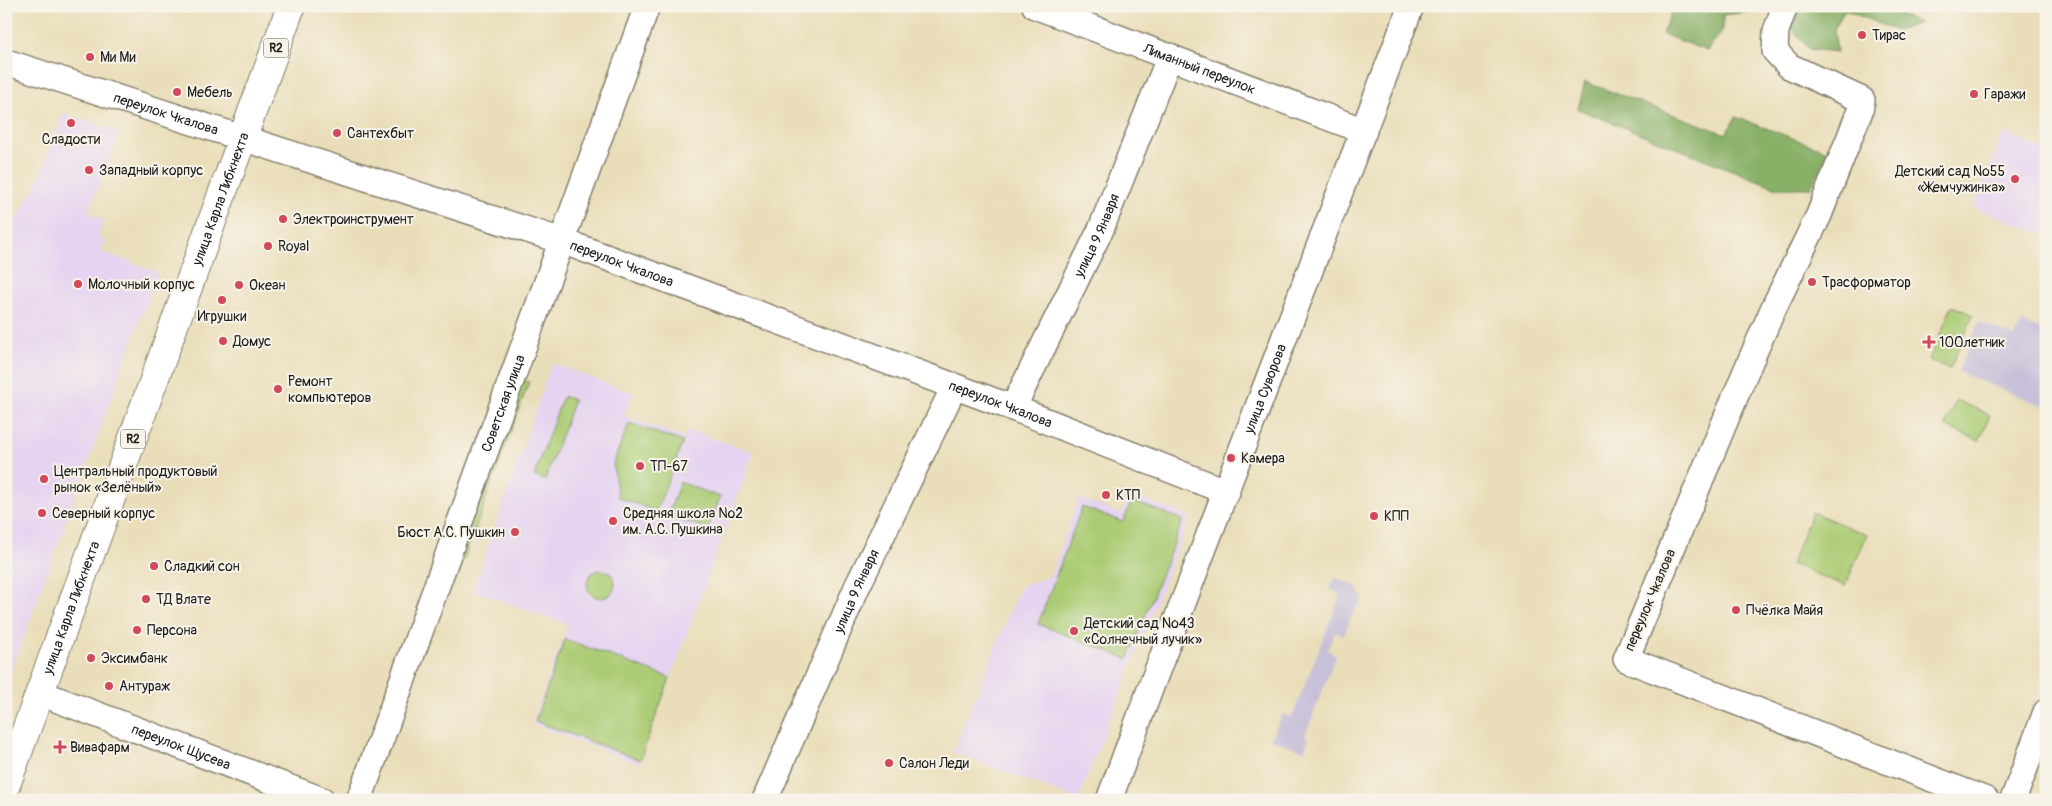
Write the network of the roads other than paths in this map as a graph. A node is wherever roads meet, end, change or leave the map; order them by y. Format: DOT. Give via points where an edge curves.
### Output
graph roads {
  1 [pos="291,6"];
  2 [pos="647,6"];
  3 [pos="1035,6"];
  4 [pos="1412,6"];
  5 [pos="1785,6"];
  6 [pos="1170,56"];
  7 [pos="6,62"];
  8 [pos="1364,131"];
  9 [pos="243,139"];
  10 [pos="562,241"];
  11 [pos="954,387"];
  12 [pos="1013,408"];
  13 [pos="1226,492"];
  14 [pos="40,693"];
  15 [pos="2046,712"];
  16 [pos="6,785"];
  17 [pos="322,800"];
  18 [pos="359,800"];
  19 [pos="765,800"];
  20 [pos="1109,800"];
  21 [pos="1986,800"];
  22 [pos="2013,800"];
  1 -- 9 [label="main road, улица Карла Либкнехта / R2"];
  2 -- 10 [label="street, Советская улица"];
  3 -- 6 [label="street, Лиманный переулок"];
  4 -- 8 [label="street, улица Суворова"];
  5 -- 21 [label="street, переулок Чкалова" via="1776,31 1775,51 1789,66 1862,100 1860,111 1819,215 1746,371 1626,659"];
  6 -- 8 [label="street, Лиманный переулок"];
  6 -- 12 [label="street, улица 9 Января" via="1101,229"];
  7 -- 9 [label="street, переулок Чкалова"];
  8 -- 13 [label="street, улица Суворова"];
  9 -- 10 [label="street, переулок Чкалова"];
  9 -- 14 [label="main road, улица Карла Либкнехта / R2"];
  10 -- 11 [label="street, переулок Чкалова"];
  10 -- 18 [label="street, Советская улица"];
  11 -- 12 [label="street, переулок Чкалова"];
  11 -- 19 [label="street, улица 9 Января" via="857,587"];
  12 -- 13 [label="street, переулок Чкалова"];
  13 -- 20 [label="street, улица Суворова"];
  14 -- 16 [label="main road, улица Карла Либкнехта / R2"];
  14 -- 17 [label="street, переулок Щусева"];
  15 -- 22 [label="street"];
}
